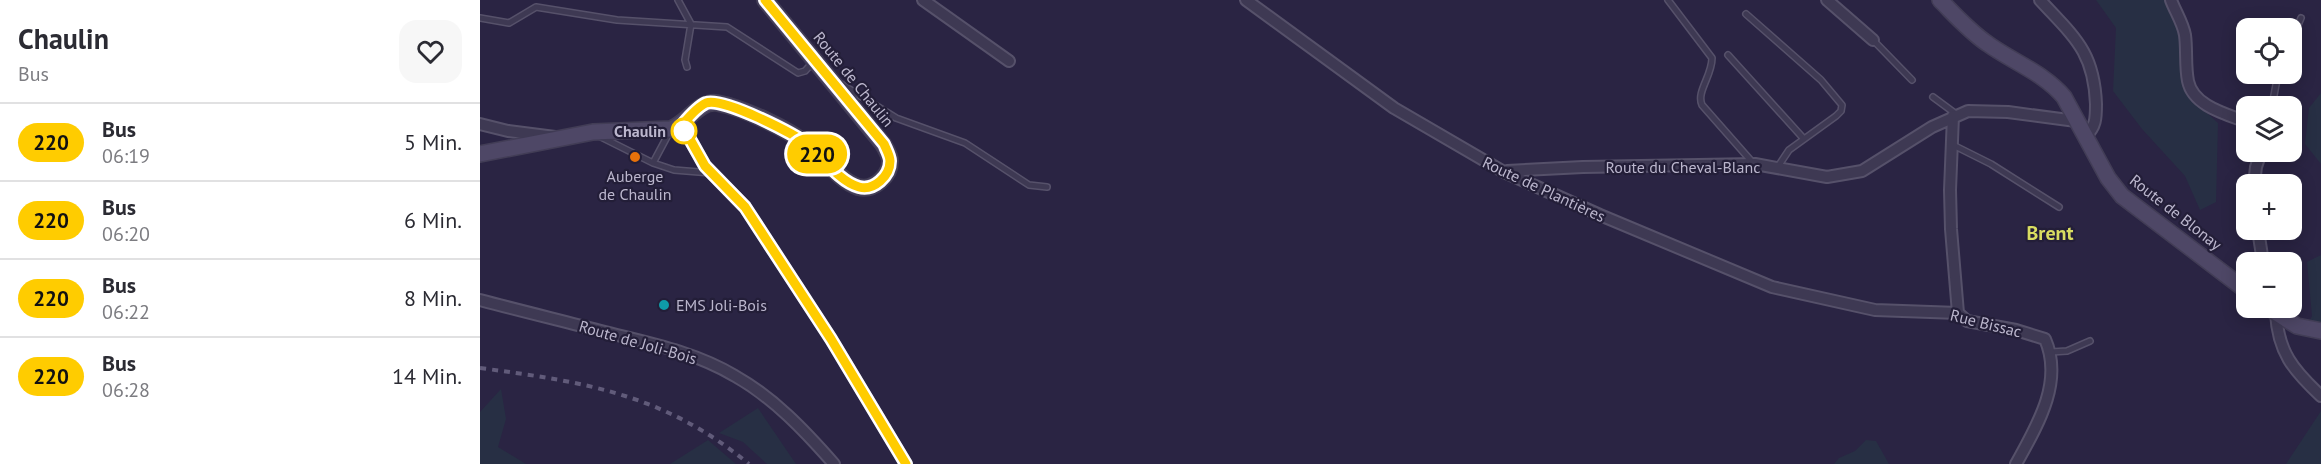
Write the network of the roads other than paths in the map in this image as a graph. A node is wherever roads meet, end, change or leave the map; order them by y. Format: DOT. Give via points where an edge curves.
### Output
graph roads {
  1 [pos="678,0"];
  2 [pos="765,0"];
  3 [pos="923,0"];
  4 [pos="1246,0"];
  5 [pos="1668,0"];
  6 [pos="1827,0"];
  7 [pos="1940,0"];
  8 [pos="2040,0"];
  9 [pos="2171,0"];
  10 [pos="1746,14"];
  11 [pos="480,18"];
  12 [pos="691,24"];
  13 [pos="1873,40"];
  14 [pos="1728,55"];
  15 [pos="816,60"];
  16 [pos="1009,61"];
  17 [pos="687,67"];
  18 [pos="831,78"];
  19 [pos="1912,80"];
  20 [pos="1933,97"];
  21 [pos="1956,115"];
  22 [pos="2236,118"];
  23 [pos="2076,121"];
  24 [pos="480,124"];
  25 [pos="676,127"];
  26 [pos="593,132"];
  27 [pos="2085,137"];
  28 [pos="561,139"];
  29 [pos="1804,139"];
  30 [pos="1951,144"];
  31 [pos="480,154"];
  32 [pos="653,163"];
  33 [pos="1755,165"];
  34 [pos="1777,168"];
  35 [pos="1504,172"];
  36 [pos="712,173"];
  37 [pos="1047,187"];
  38 [pos="2059,207"];
  39 [pos="2236,283"];
  40 [pos="480,300"];
  41 [pos="1875,310"];
  42 [pos="1958,313"];
  43 [pos="2274,318"];
  44 [pos="2285,318"];
  45 [pos="2321,331"];
  46 [pos="2091,340"];
  47 [pos="2050,352"];
  48 [pos="2321,396"];
  49 [pos="834,464"];
  50 [pos="906,464"];
  51 [pos="2016,464"];
  1 -- 12 [label="lane"];
  2 -- 15 [label="street, Route de Chaulin"];
  3 -- 16 [label="street"];
  4 -- 35 [label="street, Route de Plantières" via="1394,108"];
  5 -- 33 [label="lane" via="1712,58 1710,74 1701,92 1702,105"];
  6 -- 13 [label="street"];
  7 -- 23 [label="street, Route de Blonay" via="1988,45 2057,89"];
  8 -- 27 [label="street" via="2078,43 2092,69 2096,118 2092,131"];
  9 -- 22 [label="street" via="2185,32 2188,83 2193,93 2219,112"];
  10 -- 29 [label="lane" via="1821,80 1842,105 1836,116"];
  11 -- 12 [label="lane" via="509,23 536,7 617,20"];
  12 -- 15 [label="lane" via="734,29 798,73"];
  12 -- 17 [label="lane"];
  13 -- 19 [label="lane"];
  14 -- 29 [label="lane"];
  15 -- 18 [label="street, Route de Chaulin"];
  18 -- 25 [label="street, Route de Chaulin" via="884,144 890,160 888,171 873,186 859,187 841,176 808,145 772,123 717,103 705,104"];
  18 -- 37 [label="lane" via="896,118 965,143 1029,184"];
  20 -- 21 [label="lane"];
  21 -- 23 [label="street" via="1983,110"];
  21 -- 30 [label="street"];
  21 -- 34 [label="street, Route du Cheval-Blanc" via="1862,171 1827,177"];
  23 -- 27 [label="street, Route de Blonay"];
  24 -- 28 [label="street"];
  25 -- 26 [label="street"];
  25 -- 32 [label="lane"];
  25 -- 36 [label="street"];
  26 -- 28 [label="street"];
  26 -- 32 [label="lane"];
  27 -- 39 [label="street, Route de Blonay" via="2122,196"];
  28 -- 31 [label="street"];
  29 -- 34 [label="lane" via="1789,150"];
  30 -- 38 [label="lane"];
  30 -- 42 [label="street" via="1951,230"];
  32 -- 36 [label="lane" via="674,170"];
  33 -- 34 [label="street, Route du Cheval-Blanc"];
  33 -- 35 [label="street, Route du Cheval-Blanc"];
  35 -- 41 [label="street, Route de Plantières" via="1772,287"];
  36 -- 50 [label="street" via="745,207"];
  40 -- 49 [label="street, Route de Joli-Bois" via="701,359 764,396 799,425"];
  41 -- 42 [label="street, Rue Bissac"];
  42 -- 47 [label="street, Rue Bissac" via="1967,321 2045,339"];
  43 -- 48 [label="street" via="2286,355 2304,381"];
  44 -- 45 [label="street" via="2297,326"];
  46 -- 47 [label="lane" via="2067,351"];
  47 -- 51 [label="street" via="2051,377 2045,408"];
}
